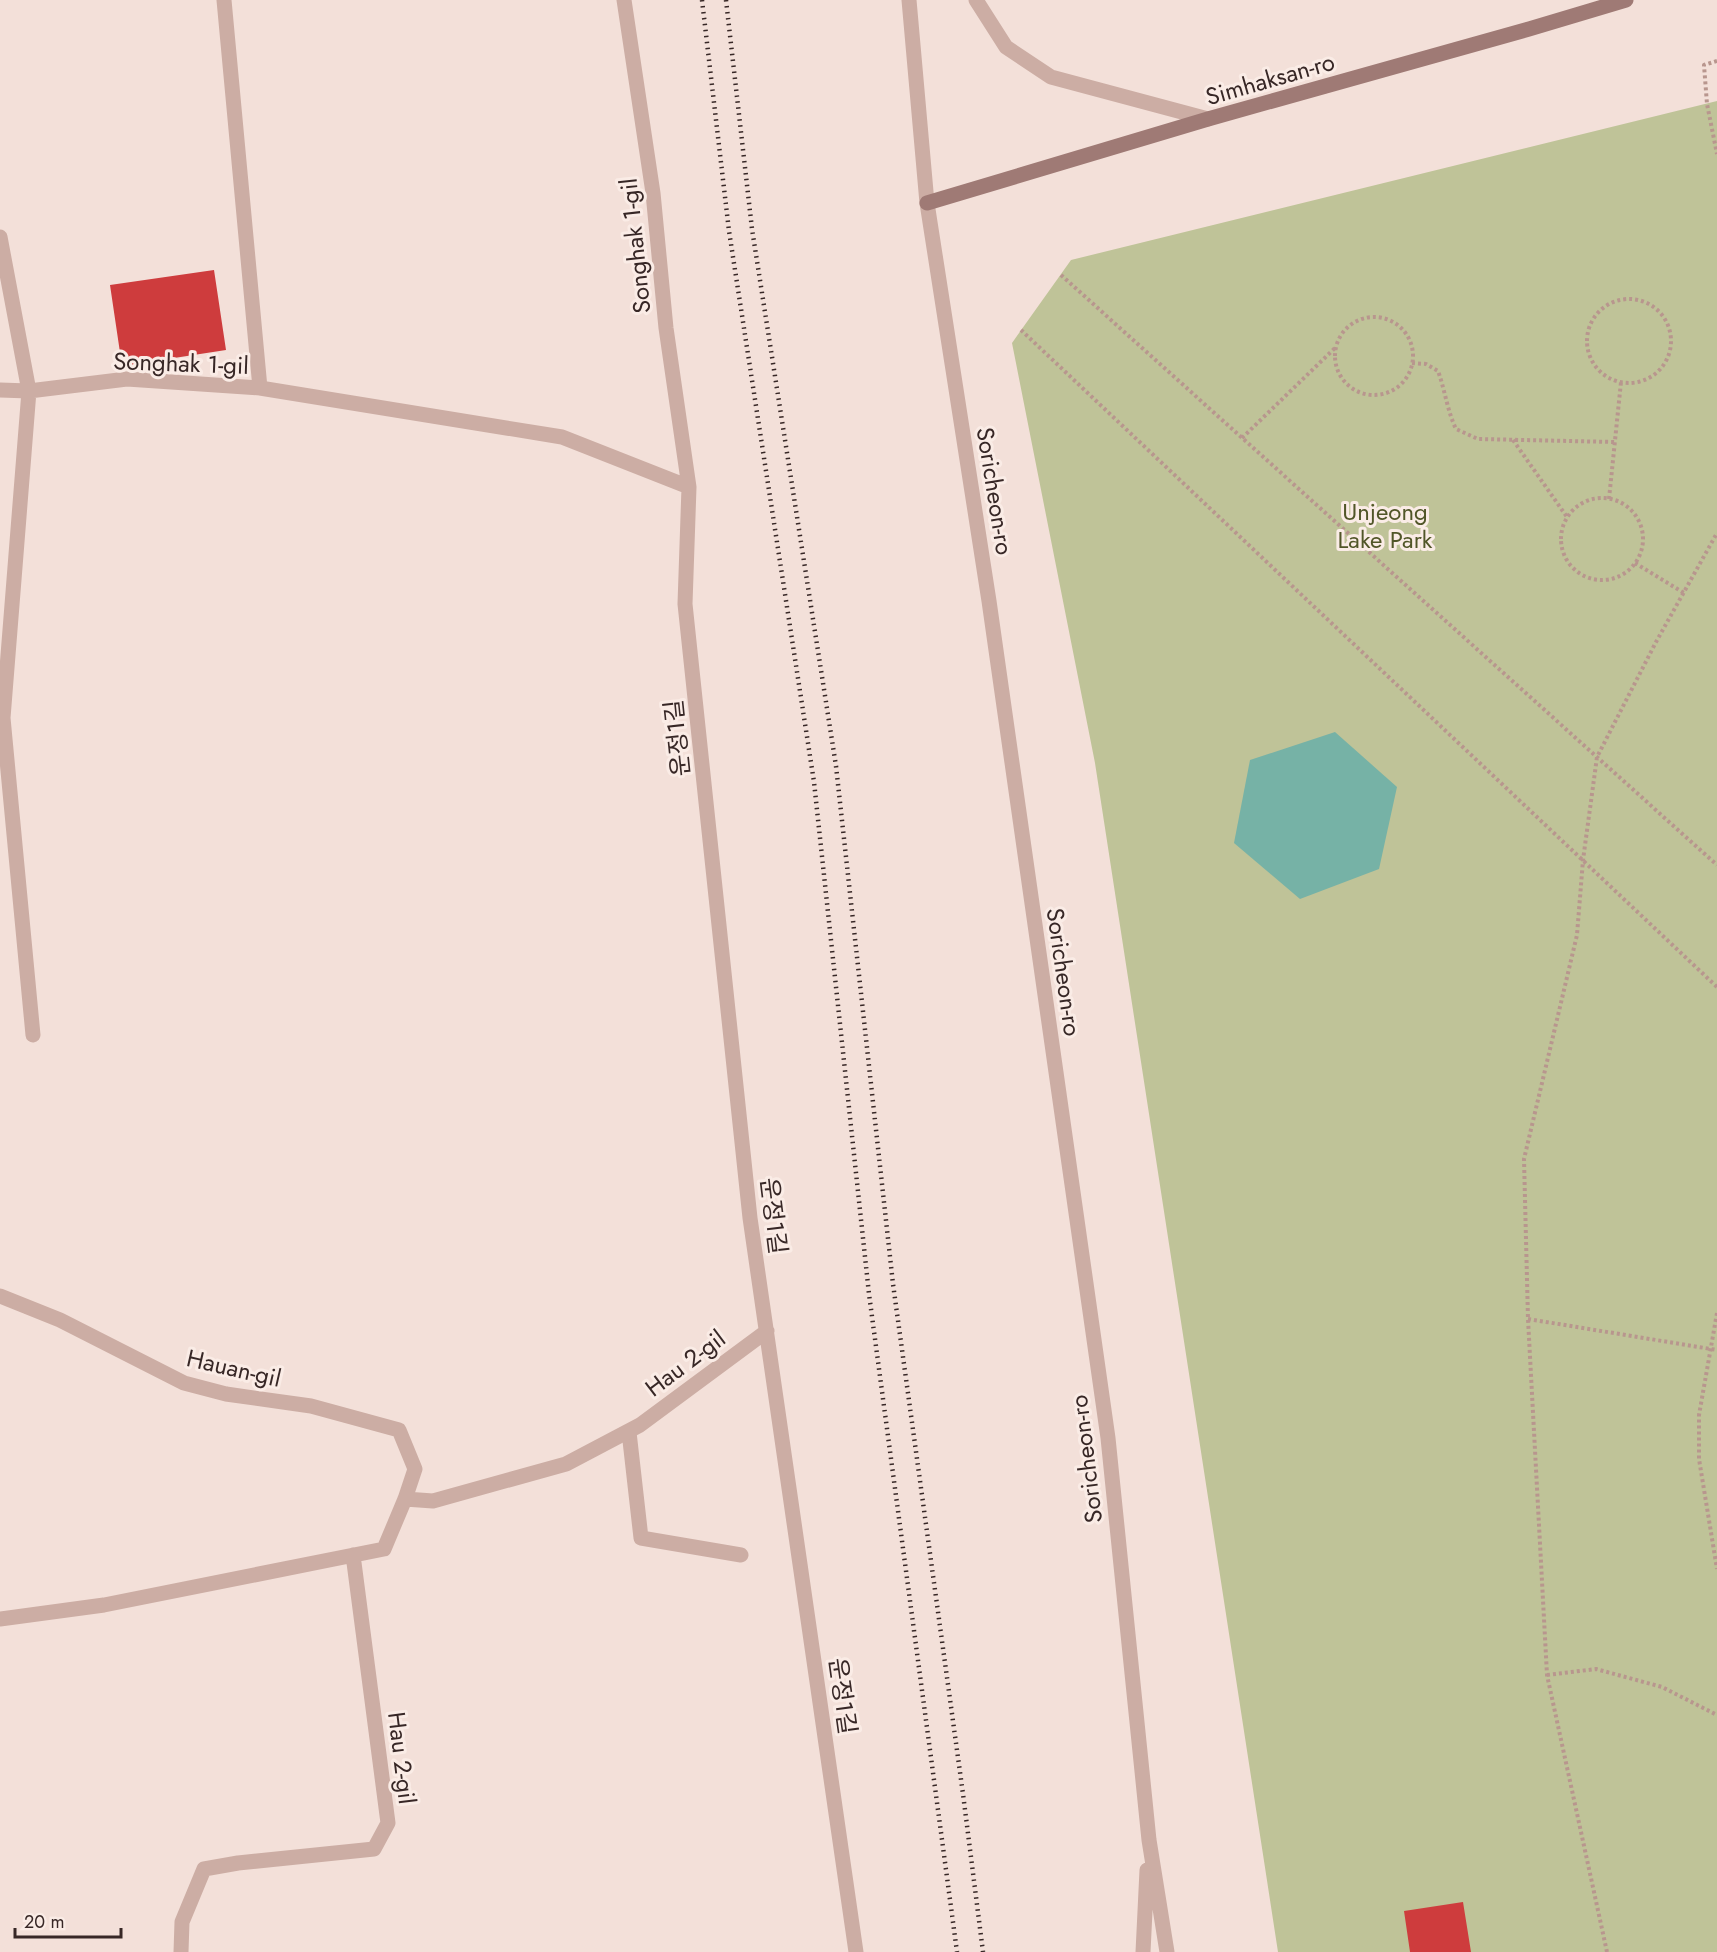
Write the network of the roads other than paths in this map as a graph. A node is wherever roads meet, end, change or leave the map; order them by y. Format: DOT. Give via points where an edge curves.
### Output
graph roads {
  1 [pos="224,0"];
  2 [pos="624,0"];
  3 [pos="909,0"];
  4 [pos="976,0"];
  5 [pos="1626,0"];
  6 [pos="1208,119"];
  7 [pos="927,203"];
  8 [pos="0,237"];
  9 [pos="260,388"];
  10 [pos="0,390"];
  11 [pos="29,391"];
  12 [pos="689,487"];
  13 [pos="685,604"];
  14 [pos="33,1035"];
  15 [pos="0,1296"];
  16 [pos="766,1330"];
  17 [pos="629,1432"];
  18 [pos="405,1499"];
  19 [pos="353,1555"];
  20 [pos="741,1555"];
  21 [pos="0,1618"];
  22 [pos="1149,1840"];
  23 [pos="181,1952"];
  24 [pos="856,1952"];
  25 [pos="1143,1952"];
  26 [pos="1167,1952"];
  1 -- 9 [label="street, Songhak 1-gil"];
  2 -- 12 [label="street, Songhak 1-gil" via="653,193 666,328"];
  3 -- 7 [label="street, Soricheon-ro"];
  4 -- 6 [label="street" via="1006,47 1051,77"];
  5 -- 6 [label="street, Simhaksan-ro"];
  6 -- 7 [label="street, Simhaksan-ro"];
  7 -- 22 [label="street, Soricheon-ro" via="989,601 1108,1438"];
  8 -- 11 [label="street"];
  9 -- 11 [label="street, Songhak 1-gil" via="127,379"];
  9 -- 12 [label="street, Songhak 1-gil" via="562,437"];
  10 -- 11 [label="street, Songhak 1-gil"];
  11 -- 14 [label="street" via="3,718"];
  12 -- 13 [label="street, Songhak 1-gil"];
  13 -- 16 [label="street, 운정1길" via="749,1207"];
  15 -- 18 [label="street, Hauan-gil" via="60,1320 184,1383 226,1394 310,1406 399,1430 415,1469"];
  16 -- 17 [label="street, Hau 2-gil"];
  16 -- 24 [label="street, 운정1길"];
  17 -- 18 [label="street, Hau 2-gil" via="566,1464 433,1501"];
  17 -- 20 [label="street" via="641,1538"];
  18 -- 19 [label="street" via="384,1550"];
  19 -- 21 [label="street" via="104,1605"];
  19 -- 23 [label="street, Hau 2-gil" via="388,1823 374,1849 204,1869 182,1923"];
  22 -- 25 [label="street"];
  22 -- 26 [label="street, Soricheon-ro"];
}
